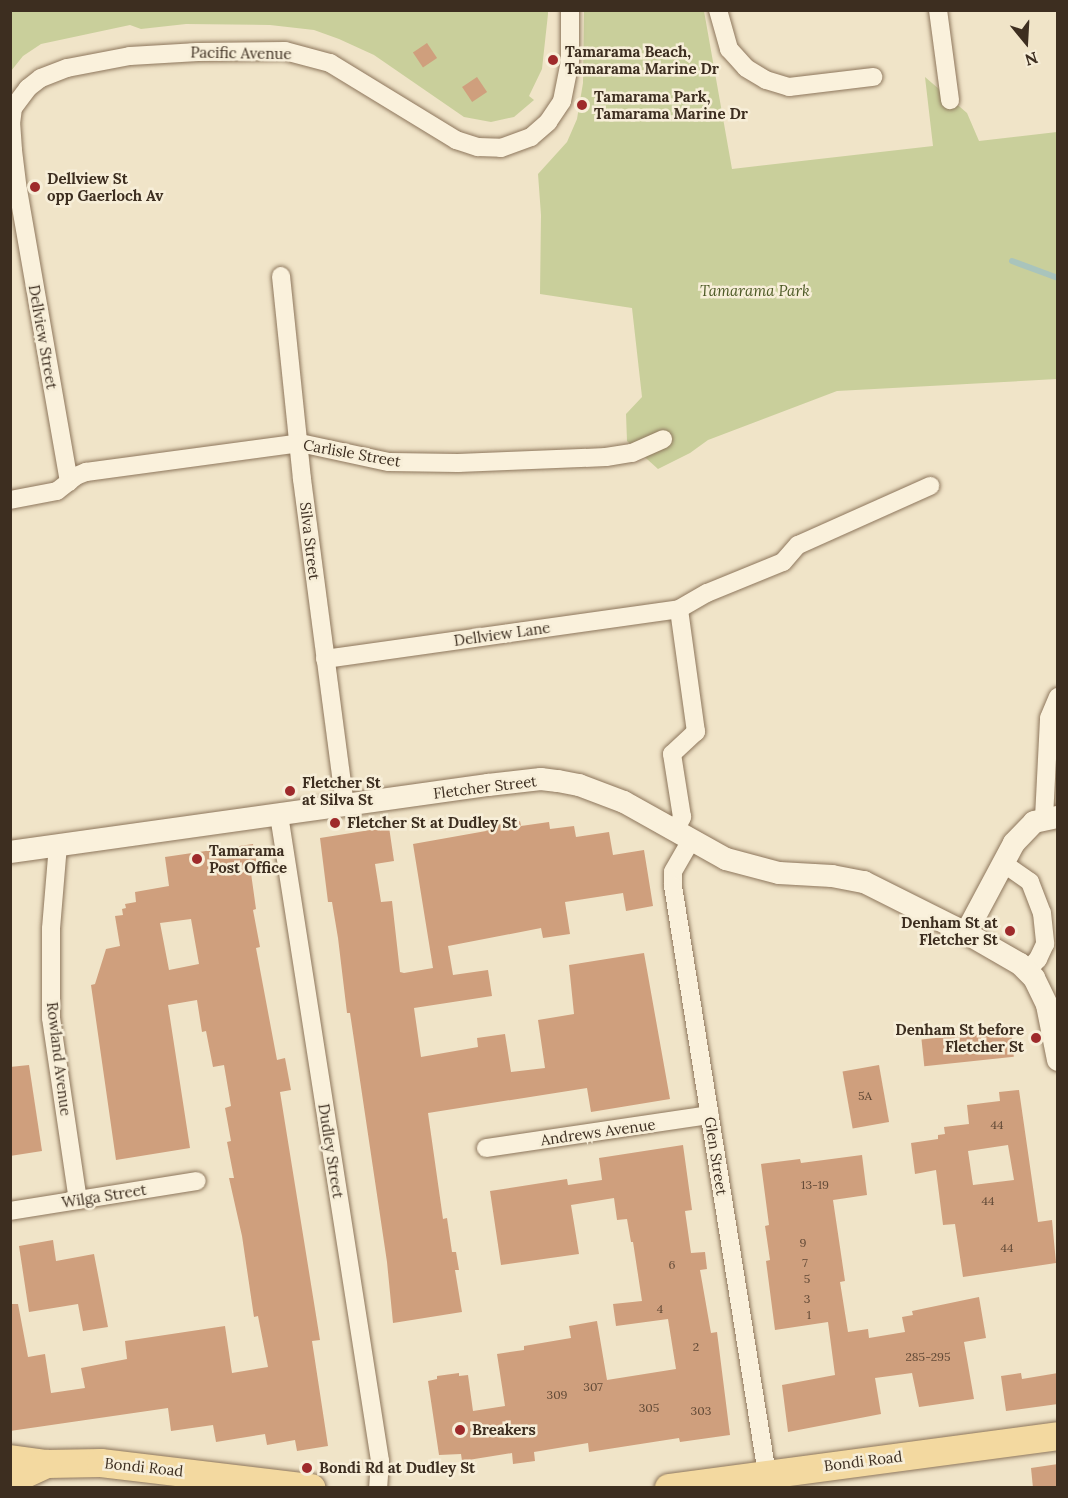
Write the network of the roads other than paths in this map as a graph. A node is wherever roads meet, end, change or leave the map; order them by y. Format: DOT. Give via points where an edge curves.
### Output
graph roads {
  1 [pos="570,10"];
  2 [pos="718,10"];
  3 [pos="938,10"];
  4 [pos="873,77"];
  5 [pos="950,100"];
  6 [pos="14,191"];
  7 [pos="281,276"];
  8 [pos="663,439"];
  9 [pos="300,443"];
  10 [pos="69,482"];
  11 [pos="930,486"];
  12 [pos="10,500"];
  13 [pos="679,609"];
  14 [pos="325,658"];
  15 [pos="1058,697"];
  16 [pos="345,805"];
  17 [pos="279,815"];
  18 [pos="1051,818"];
  19 [pos="683,836"];
  20 [pos="58,845"];
  21 [pos="10,852"];
  22 [pos="1004,863"];
  23 [pos="966,933"];
  24 [pos="1027,970"];
  25 [pos="1058,1060"];
  26 [pos="710,1115"];
  27 [pos="486,1148"];
  28 [pos="197,1182"];
  29 [pos="78,1200"];
  30 [pos="10,1211"];
  31 [pos="1058,1436"];
  32 [pos="10,1459"];
  33 [pos="47,1464"];
  34 [pos="767,1474"];
  35 [pos="10,1481"];
  36 [pos="312,1488"];
  37 [pos="378,1488"];
  38 [pos="669,1488"];
  1 -- 6 [label="street, Pacific Avenue" via="570,62 562,101 548,122 513,145 490,149 456,140 336,67 303,54 262,50 198,52 104,61 41,78 18,101 10,124"];
  2 -- 4 [label="street" via="729,49 746,68 765,80 789,87"];
  3 -- 5 [label="street"];
  6 -- 10 [label="street, Dellview Street"];
  7 -- 9 [label="street, Silva Street"];
  8 -- 9 [label="street, Carlisle Street" via="632,453 606,457 458,463 390,462"];
  9 -- 10 [label="street, Carlisle Street" via="86,472"];
  9 -- 14 [label="street, Silva Street"];
  10 -- 12 [label="street, Carlisle Street" via="57,491"];
  11 -- 13 [label="street" via="798,545 783,562 707,593"];
  13 -- 14 [label="street, Dellview Lane"];
  13 -- 19 [label="street, Glen Street" via="696,732 672,754"];
  14 -- 16 [label="street, Silva Street"];
  15 -- 18 [label="street" via="1049,718"];
  16 -- 17 [label="street, Fletcher Street"];
  16 -- 19 [label="street, Fletcher Street" via="524,781 558,781 624,802"];
  17 -- 20 [label="street, Fletcher Street"];
  17 -- 37 [label="street, Dudley Street" via="380,1461"];
  18 -- 22 [label="street" via="1026,828"];
  19 -- 23 [label="street, Fletcher Street" via="726,860 759,870 864,882"];
  19 -- 26 [label="street, Glen Street" via="673,886"];
  20 -- 21 [label="street, Fletcher Street"];
  20 -- 29 [label="street, Rowland Avenue" via="51,929 51,1018"];
  22 -- 23 [label="street"];
  22 -- 24 [label="street" via="1030,882 1042,912 1046,944"];
  23 -- 24 [label="street, Fletcher Street"];
  24 -- 25 [label="street" via="1047,1005"];
  26 -- 27 [label="street, Andrews Avenue"];
  26 -- 34 [label="street, Glen Street"];
  28 -- 29 [label="street, Wilga Street"];
  29 -- 30 [label="street, Wilga Street"];
  31 -- 34 [label="main road, Bondi Road"];
  32 -- 33 [label="main road, Bondi Road"];
  33 -- 35 [label="main road, Bondi Road"];
  33 -- 36 [label="main road, Bondi Road" via="101,1462"];
  34 -- 38 [label="main road, Bondi Road"];
}
